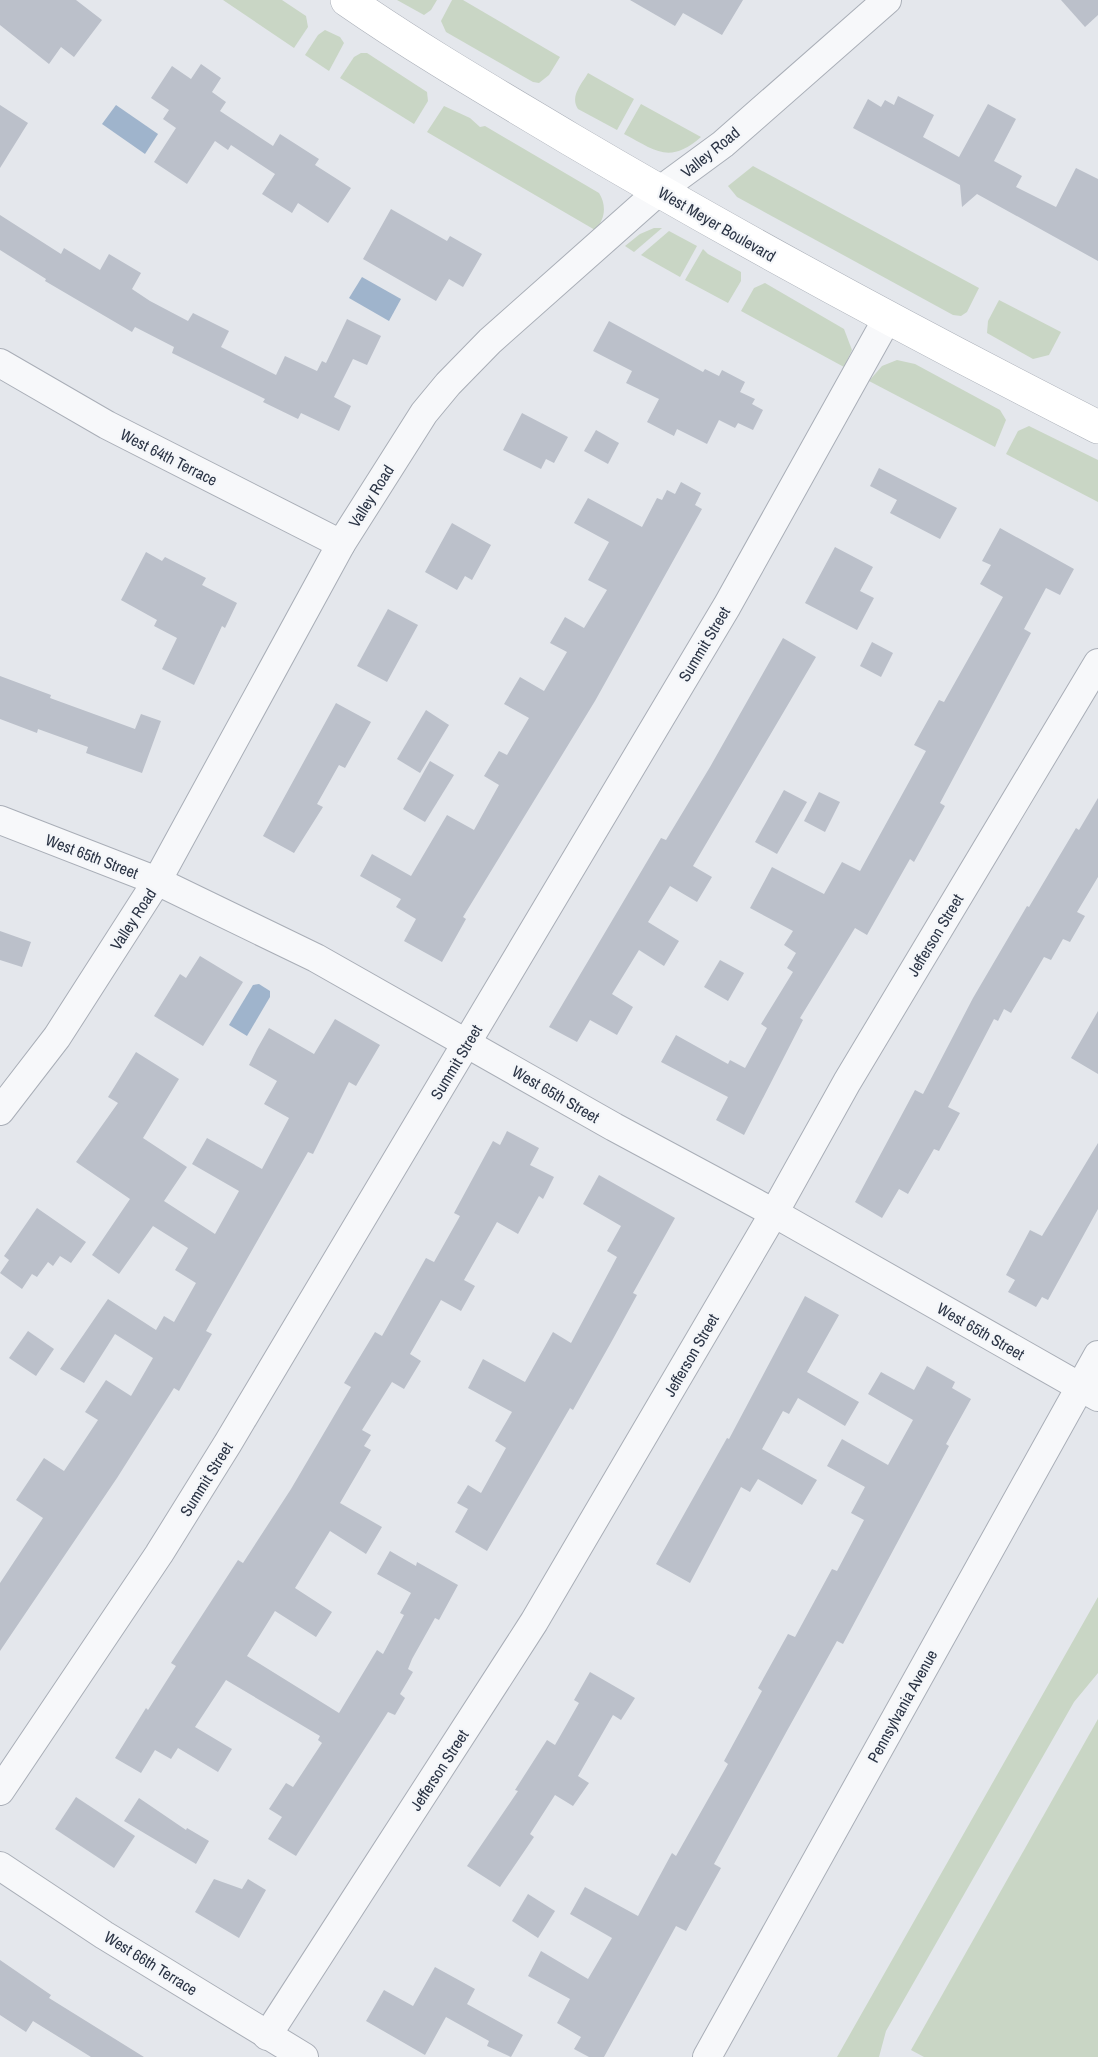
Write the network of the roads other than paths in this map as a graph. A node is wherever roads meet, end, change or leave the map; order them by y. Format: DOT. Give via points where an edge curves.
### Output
graph roads {
  1 [pos="347,0"];
  2 [pos="887,0"];
  3 [pos="659,191"];
  4 [pos="887,319"];
  5 [pos="0,363"];
  6 [pos="1098,427"];
  7 [pos="341,544"];
  8 [pos="1098,663"];
  9 [pos="0,820"];
  10 [pos="157,881"];
  11 [pos="467,1043"];
  12 [pos="0,1111"];
  13 [pos="774,1213"];
  14 [pos="1098,1355"];
  15 [pos="1088,1392"];
  16 [pos="0,1791"];
  17 [pos="0,1866"];
  18 [pos="267,2036"];
  19 [pos="304,2057"];
  20 [pos="707,2057"];
  1 -- 3 [label="main road, West Meyer Boulevard"];
  2 -- 3 [label="street, Valley Road" via="723,144"];
  3 -- 4 [label="main road, West Meyer Boulevard"];
  3 -- 7 [label="street, Valley Road" via="448,384 400,449"];
  4 -- 6 [label="main road, West Meyer Boulevard"];
  4 -- 11 [label="street, Summit Street" via="727,606"];
  5 -- 7 [label="street, West 64th Terrace" via="107,425"];
  7 -- 10 [label="street, Valley Road"];
  8 -- 13 [label="street, Jefferson Street" via="865,1052"];
  9 -- 10 [label="street, West 65th Street"];
  10 -- 11 [label="street, West 65th Street" via="316,958"];
  10 -- 12 [label="street, Valley Road" via="57,1037"];
  11 -- 13 [label="street, West 65th Street"];
  11 -- 16 [label="street, Summit Street" via="159,1554"];
  13 -- 15 [label="street, West 65th Street"];
  13 -- 18 [label="street, Jefferson Street" via="534,1622"];
  14 -- 15 [label="street, Pennsylvania Avenue"];
  15 -- 20 [label="street, Pennsylvania Avenue"];
  17 -- 18 [label="street, West 66th Terrace"];
  18 -- 19 [label="street, West 66th Terrace"];
}
